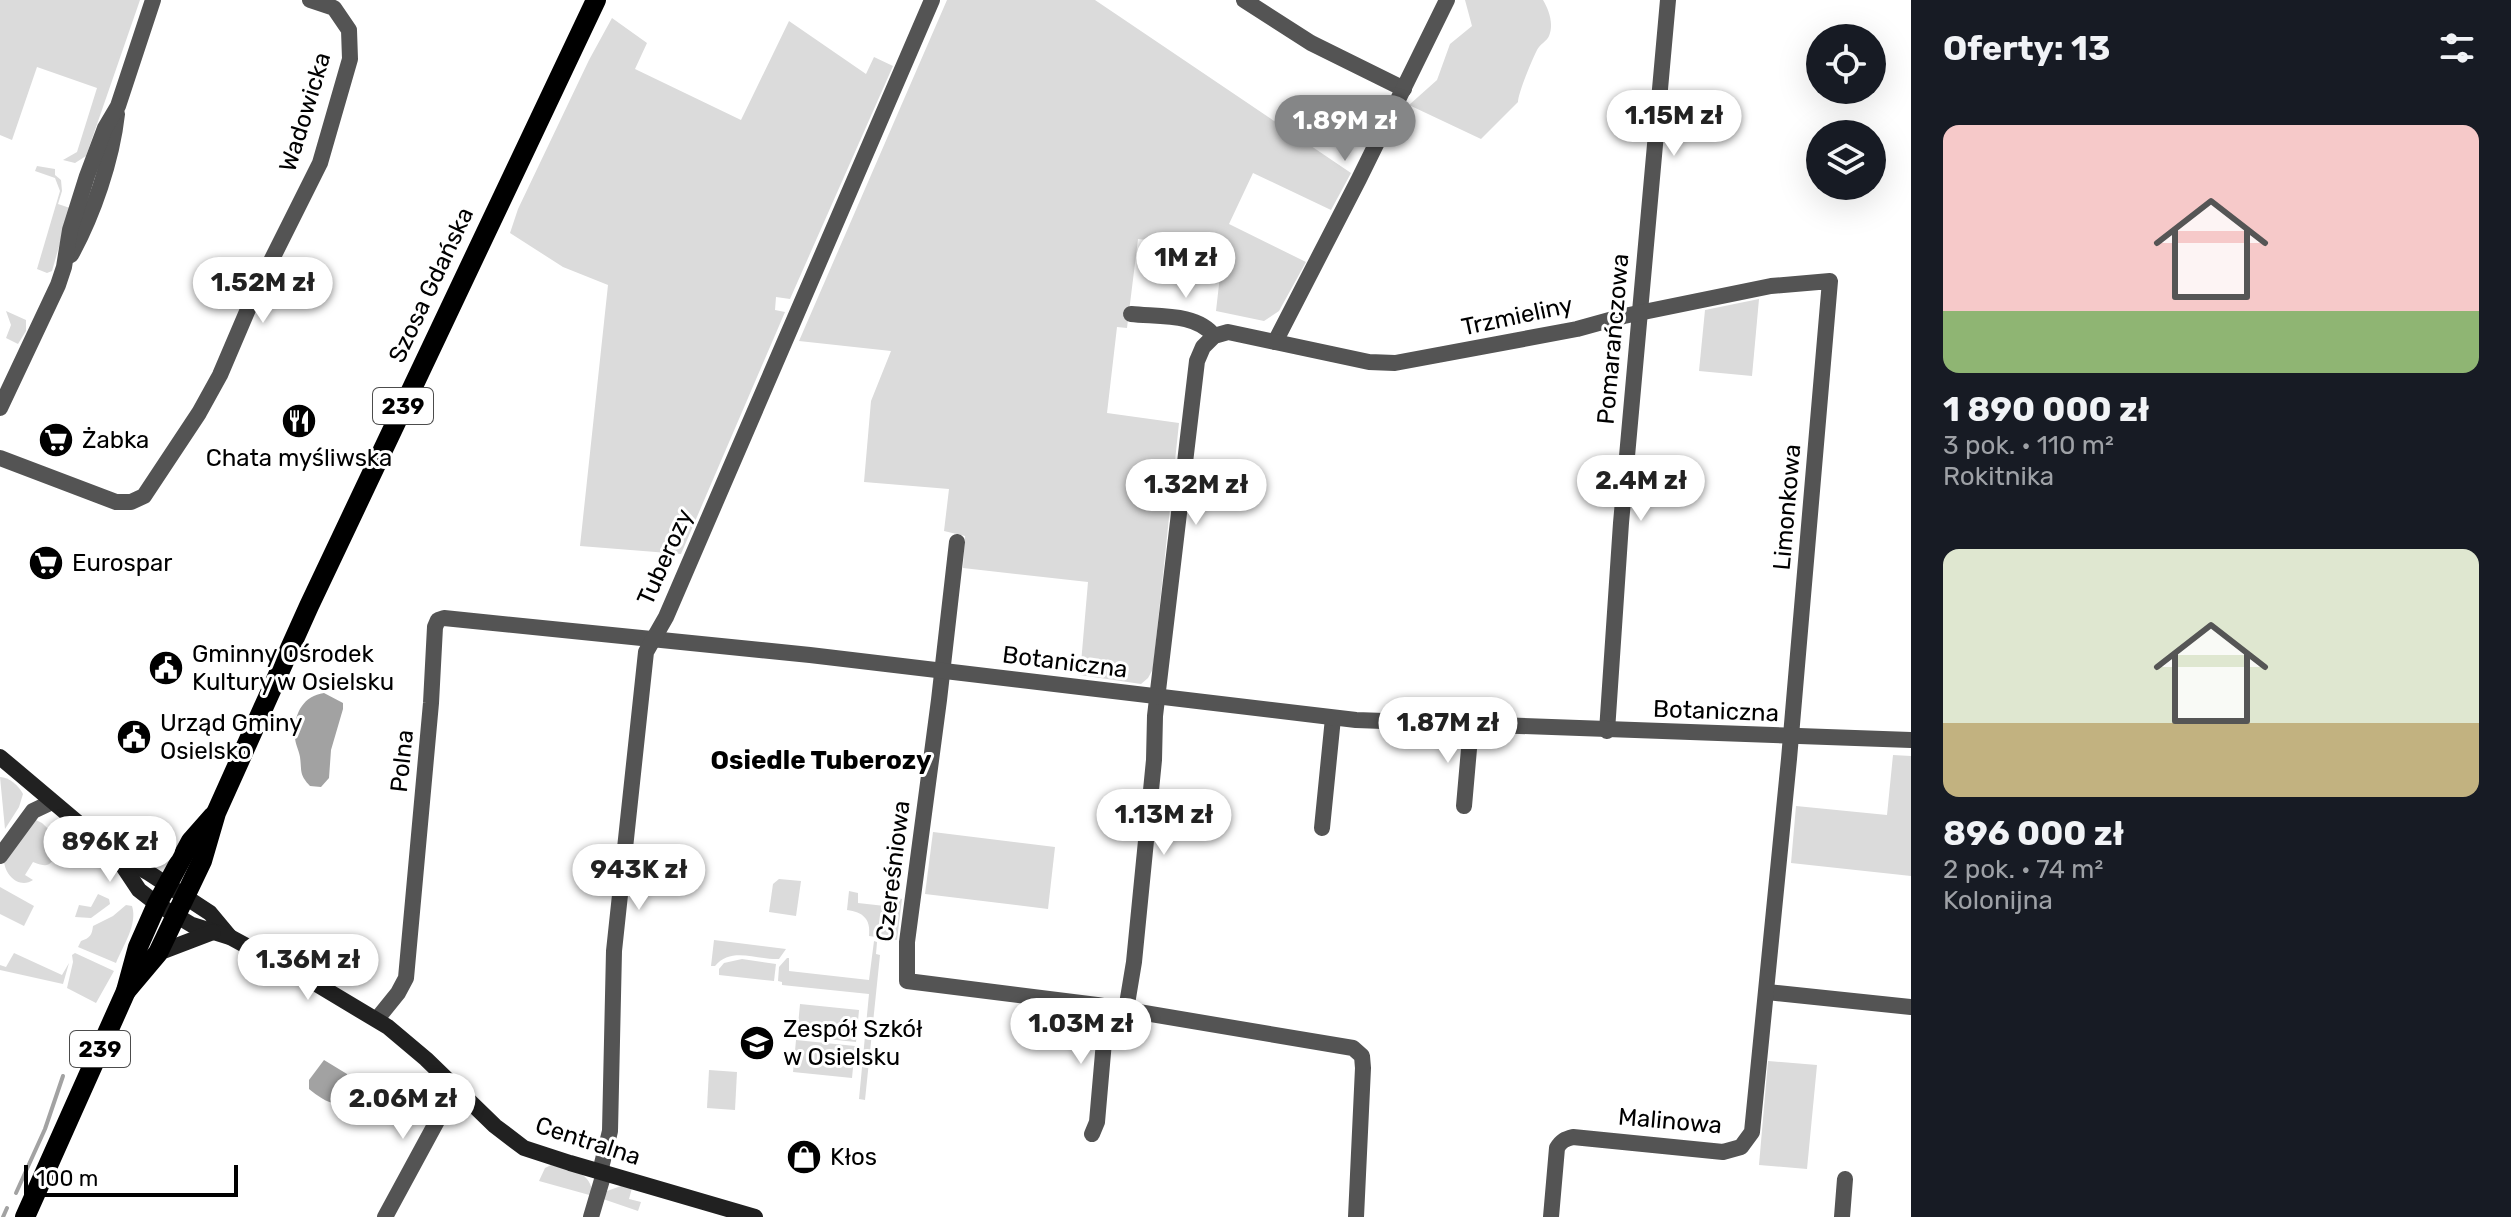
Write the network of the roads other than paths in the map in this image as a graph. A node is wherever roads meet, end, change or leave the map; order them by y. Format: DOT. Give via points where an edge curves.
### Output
graph roads {
  1 [pos="153,0"];
  2 [pos="310,0"];
  3 [pos="596,0"];
  4 [pos="932,0"];
  5 [pos="1244,0"];
  6 [pos="1447,0"];
  7 [pos="1668,0"];
  8 [pos="1404,89"];
  9 [pos="1830,281"];
  10 [pos="1639,313"];
  11 [pos="1131,314"];
  12 [pos="1208,341"];
  13 [pos="1275,342"];
  14 [pos="0,408"];
  15 [pos="0,458"];
  16 [pos="957,542"];
  17 [pos="654,638"];
  18 [pos="942,671"];
  19 [pos="1158,698"];
  20 [pos="1333,718"];
  21 [pos="1471,726"];
  22 [pos="1607,731"];
  23 [pos="1790,737"];
  24 [pos="1911,740"];
  25 [pos="0,757"];
  26 [pos="52,802"];
  27 [pos="1464,806"];
  28 [pos="1322,828"];
  29 [pos="115,854"];
  30 [pos="0,856"];
  31 [pos="176,891"];
  32 [pos="157,904"];
  33 [pos="176,916"];
  34 [pos="213,932"];
  35 [pos="230,937"];
  36 [pos="158,953"];
  37 [pos="126,991"];
  38 [pos="1767,992"];
  39 [pos="1107,1007"];
  40 [pos="1911,1007"];
  41 [pos="1126,1010"];
  42 [pos="377,1019"];
  43 [pos="457,1089"];
  44 [pos="1092,1134"];
  45 [pos="602,1173"];
  46 [pos="1845,1179"];
  47 [pos="25,1217"];
  48 [pos="385,1217"];
  49 [pos="591,1217"];
  50 [pos="755,1217"];
  51 [pos="1356,1217"];
  52 [pos="1551,1217"];
  53 [pos="1842,1217"];
  1 -- 14 [label="street" via="83,234"];
  2 -- 15 [label="street, Wadowicka" via="334,8 349,30 350,59 320,163 220,375 159,476 144,496 116,502"];
  3 -- 31 [label="main road, Szosa Gdańska / 239" via="216,813 191,841"];
  4 -- 17 [label="street, Tuberozy"];
  5 -- 8 [label="street" via="1311,43"];
  6 -- 8 [label="street"];
  7 -- 10 [label="street, Pomarańczowa"];
  8 -- 13 [label="street"];
  9 -- 10 [label="street, Trzmieliny" via="1781,285"];
  9 -- 23 [label="street, Limonkowa"];
  10 -- 13 [label="street, Trzmieliny" via="1395,363"];
  10 -- 22 [label="street, Pomarańczowa"];
  11 -- 12 [label="street, Trzmieliny" via="1195,321 1208,328"];
  12 -- 13 [label="street, Trzmieliny" via="1228,332"];
  12 -- 19 [label="street" via="1197,361 1186,437"];
  16 -- 18 [label="street, Czereśniowa"];
  17 -- 18 [label="street, Botaniczna"];
  17 -- 42 [label="street, Polna" via="438,620 406,978"];
  17 -- 45 [label="street, Tuberozy" via="645,657 614,951 610,1131"];
  18 -- 19 [label="street, Botaniczna"];
  18 -- 39 [label="street, Czereśniowa" via="907,942 907,981"];
  19 -- 20 [label="street, Botaniczna"];
  19 -- 41 [label="street"];
  20 -- 21 [label="street, Botaniczna"];
  20 -- 28 [label="street"];
  21 -- 22 [label="street, Botaniczna"];
  21 -- 27 [label="street"];
  22 -- 23 [label="street, Botaniczna"];
  23 -- 24 [label="street, Botaniczna"];
  23 -- 38 [label="street, Malinowa"];
  25 -- 26 [label="street"];
  26 -- 29 [label="street"];
  26 -- 30 [label="street" via="33,811"];
  29 -- 31 [label="street, Centralna"];
  29 -- 32 [label="street, Centralna" via="139,890"];
  31 -- 32 [label="main road, Szosa Gdańska / 239"];
  31 -- 33 [label="main road, Szosa Gdańska / 239"];
  31 -- 35 [label="street, Centralna" via="210,913"];
  32 -- 33 [label="street, Centralna"];
  32 -- 37 [label="main road, Szosa Gdańska / 239"];
  33 -- 34 [label="street, Centralna"];
  33 -- 36 [label="main road, Szosa Gdańska / 239"];
  34 -- 35 [label="street, Centralna"];
  34 -- 36 [label="street"];
  35 -- 42 [label="street, Centralna"];
  36 -- 37 [label="main road, Szosa Gdańska / 239"];
  37 -- 47 [label="main road, Szosa Gdańska / 239"];
  38 -- 40 [label="street"];
  38 -- 52 [label="street, Malinowa" via="1747,1141 1723,1152 1566,1139 1557,1148"];
  39 -- 41 [label="street"];
  39 -- 44 [label="street"];
  41 -- 51 [label="street" via="1358,1051 1363,1068"];
  42 -- 43 [label="street, Centralna"];
  43 -- 45 [label="street, Centralna" via="524,1148"];
  43 -- 48 [label="street"];
  45 -- 49 [label="street, Tuberozy"];
  45 -- 50 [label="street, Centralna"];
  46 -- 53 [label="street"];
}
